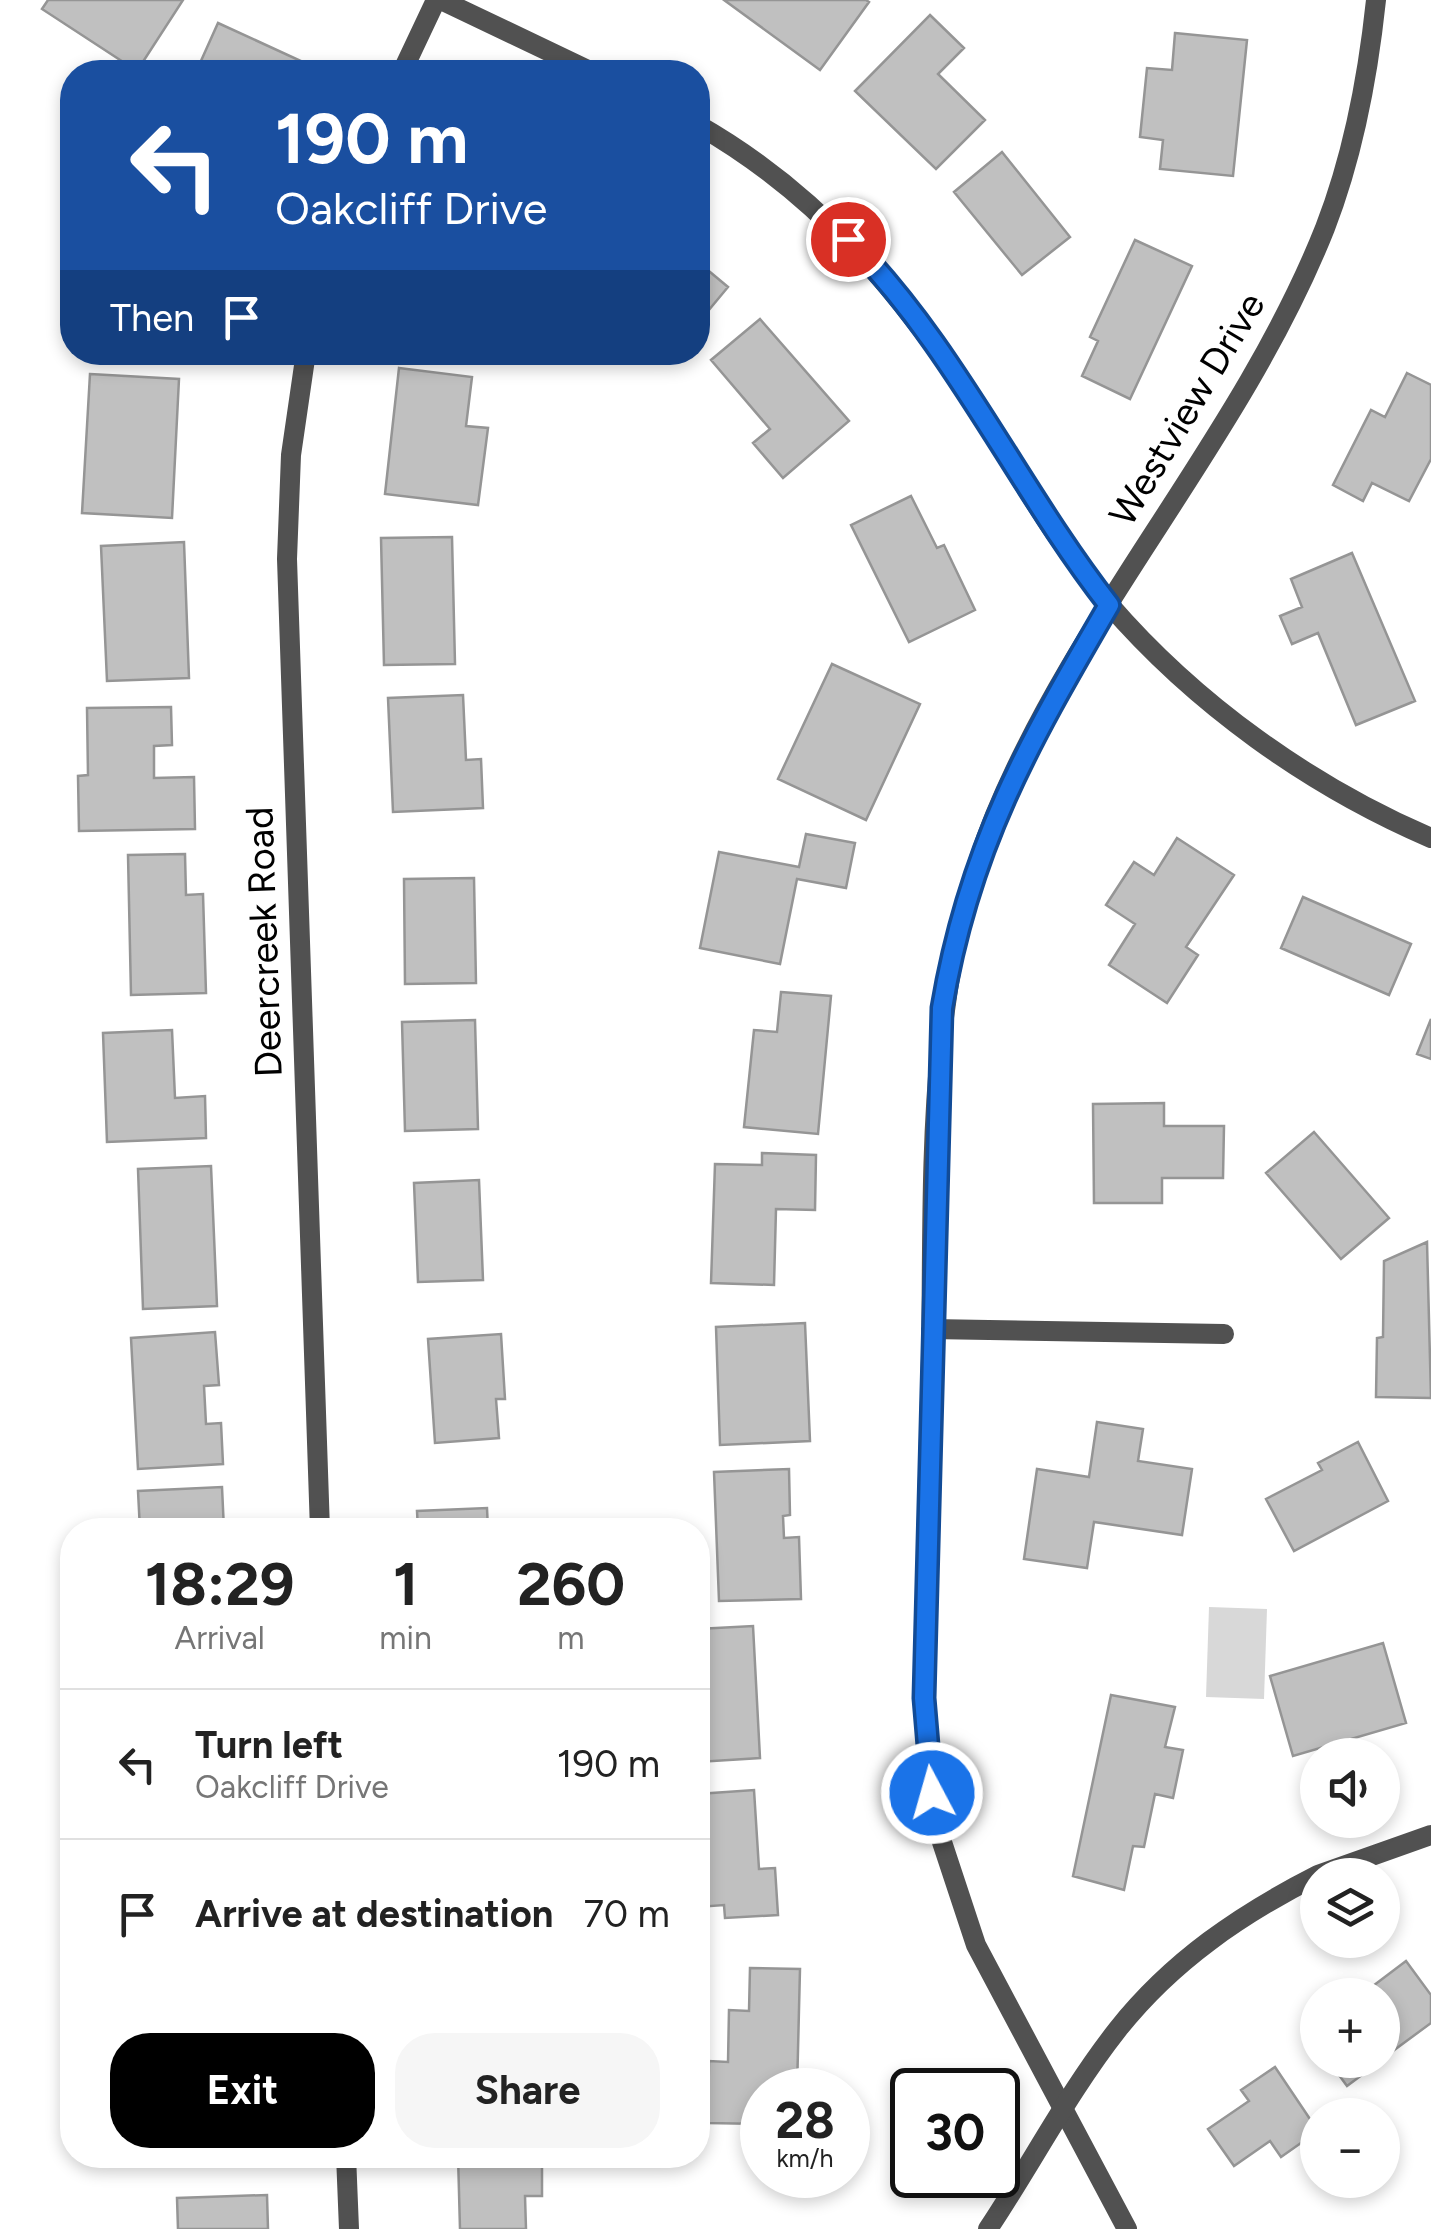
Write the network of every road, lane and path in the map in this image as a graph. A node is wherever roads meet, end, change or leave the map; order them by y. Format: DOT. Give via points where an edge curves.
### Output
graph roads {
  1 [pos="438,0"];
  2 [pos="1376,0"];
  3 [pos="408,60"];
  4 [pos="566,60"];
  5 [pos="710,133"];
  6 [pos="304,365"];
  7 [pos="1109,605"];
  8 [pos="1431,838"];
  9 [pos="931,1329"];
  10 [pos="1224,1334"];
  11 [pos="320,1518"];
  12 [pos="1431,1835"];
  13 [pos="1366,1858"];
  14 [pos="1300,1885"];
  15 [pos="1063,2111"];
  16 [pos="347,2168"];
  17 [pos="349,2229"];
  18 [pos="988,2229"];
  19 [pos="1126,2229"];
  1 -- 3 [label="street"];
  1 -- 4 [label="street"];
  2 -- 7 [label="street, Westview Drive" via="1347,158 1306,271 1262,358"];
  5 -- 7 [label="street" via="787,184 866,258 941,354"];
  6 -- 11 [label="street, Deercreek Road" via="291,455 287,558"];
  7 -- 8 [label="street" via="1188,682 1266,744 1340,794"];
  7 -- 9 [label="street, Westview Drive" via="1025,749 952,946 937,1067"];
  9 -- 10 [label="street"];
  9 -- 15 [label="street, Westview Drive" via="924,1698 936,1824 976,1945"];
  12 -- 13 [label="street"];
  14 -- 15 [label="street" via="1234,1922 1170,1972 1116,2032"];
  15 -- 18 [label="street"];
  15 -- 19 [label="street, Westview Drive"];
  16 -- 17 [label="street"];
}
